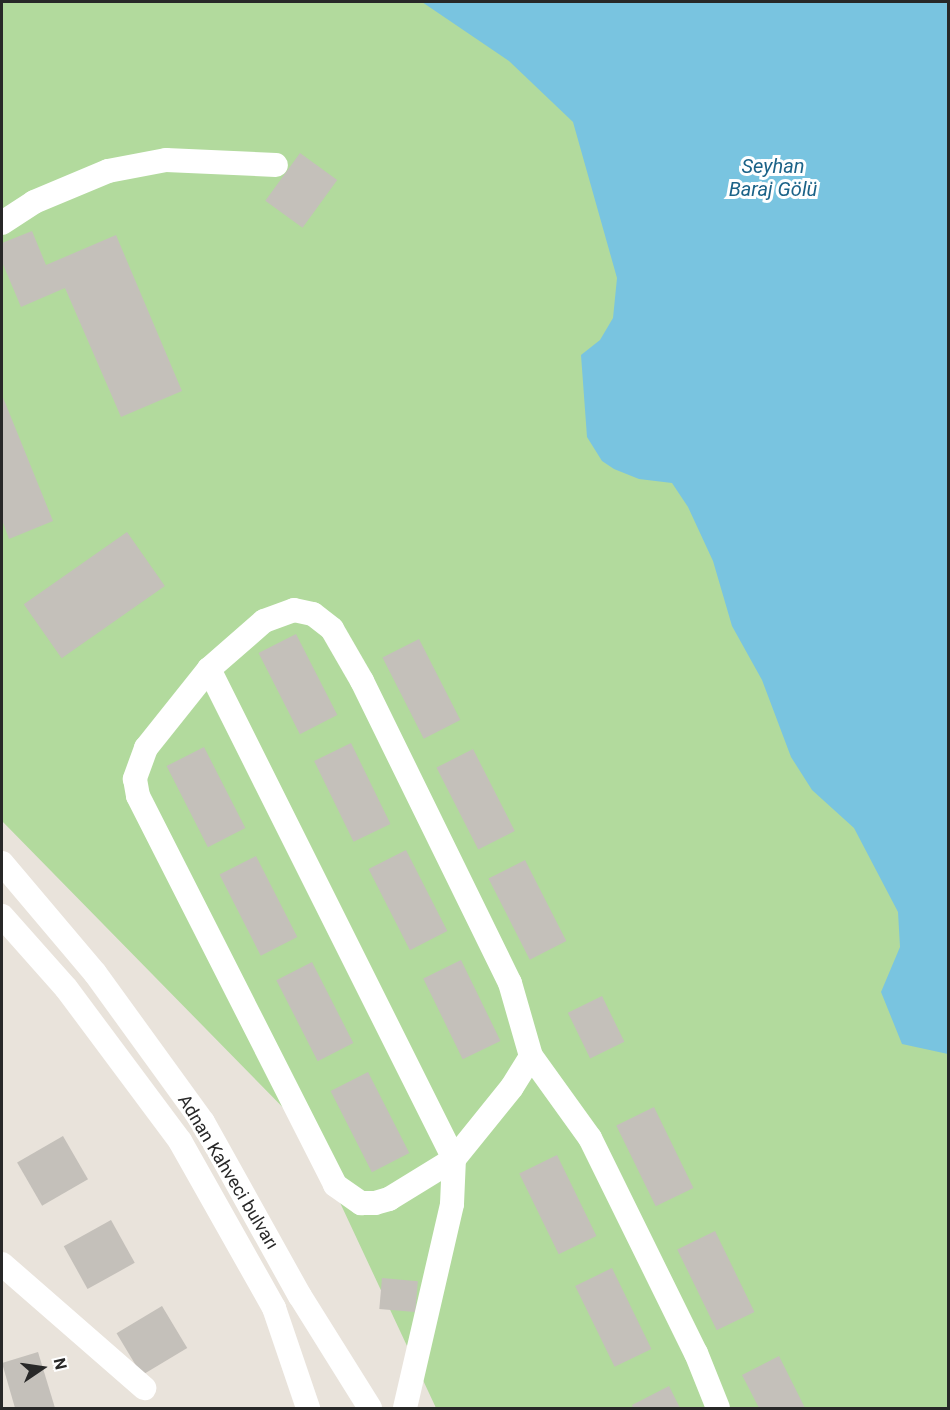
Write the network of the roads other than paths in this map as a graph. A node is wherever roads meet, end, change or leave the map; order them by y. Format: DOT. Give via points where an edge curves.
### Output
graph roads {
  1 [pos="276,165"];
  2 [pos="2,223"];
  3 [pos="209,669"];
  4 [pos="2,863"];
  5 [pos="2,916"];
  6 [pos="531,1056"];
  7 [pos="454,1159"];
  8 [pos="2,1264"];
  9 [pos="144,1388"];
  10 [pos="308,1408"];
  11 [pos="370,1408"];
  12 [pos="405,1408"];
  13 [pos="718,1408"];
  1 -- 2 [label="street" via="166,160 108,171 34,202"];
  3 -- 6 [label="street" via="264,621 294,610 313,614 332,629 362,681 510,983"];
  3 -- 7 [label="street"];
  3 -- 7 [label="street" via="157,734 138,765 135,779 142,811 335,1185 361,1203 375,1203 389,1199"];
  4 -- 11 [label="street, Adnan Kahveci bulvarı" via="94,973 203,1122 300,1296"];
  5 -- 10 [label="street, Adnan Kahveci bulvarı" via="66,988 180,1141 274,1308"];
  6 -- 7 [label="street" via="512,1087"];
  6 -- 13 [label="street" via="590,1138 696,1353"];
  7 -- 12 [label="street" via="452,1204"];
  8 -- 9 [label="street"];
}
